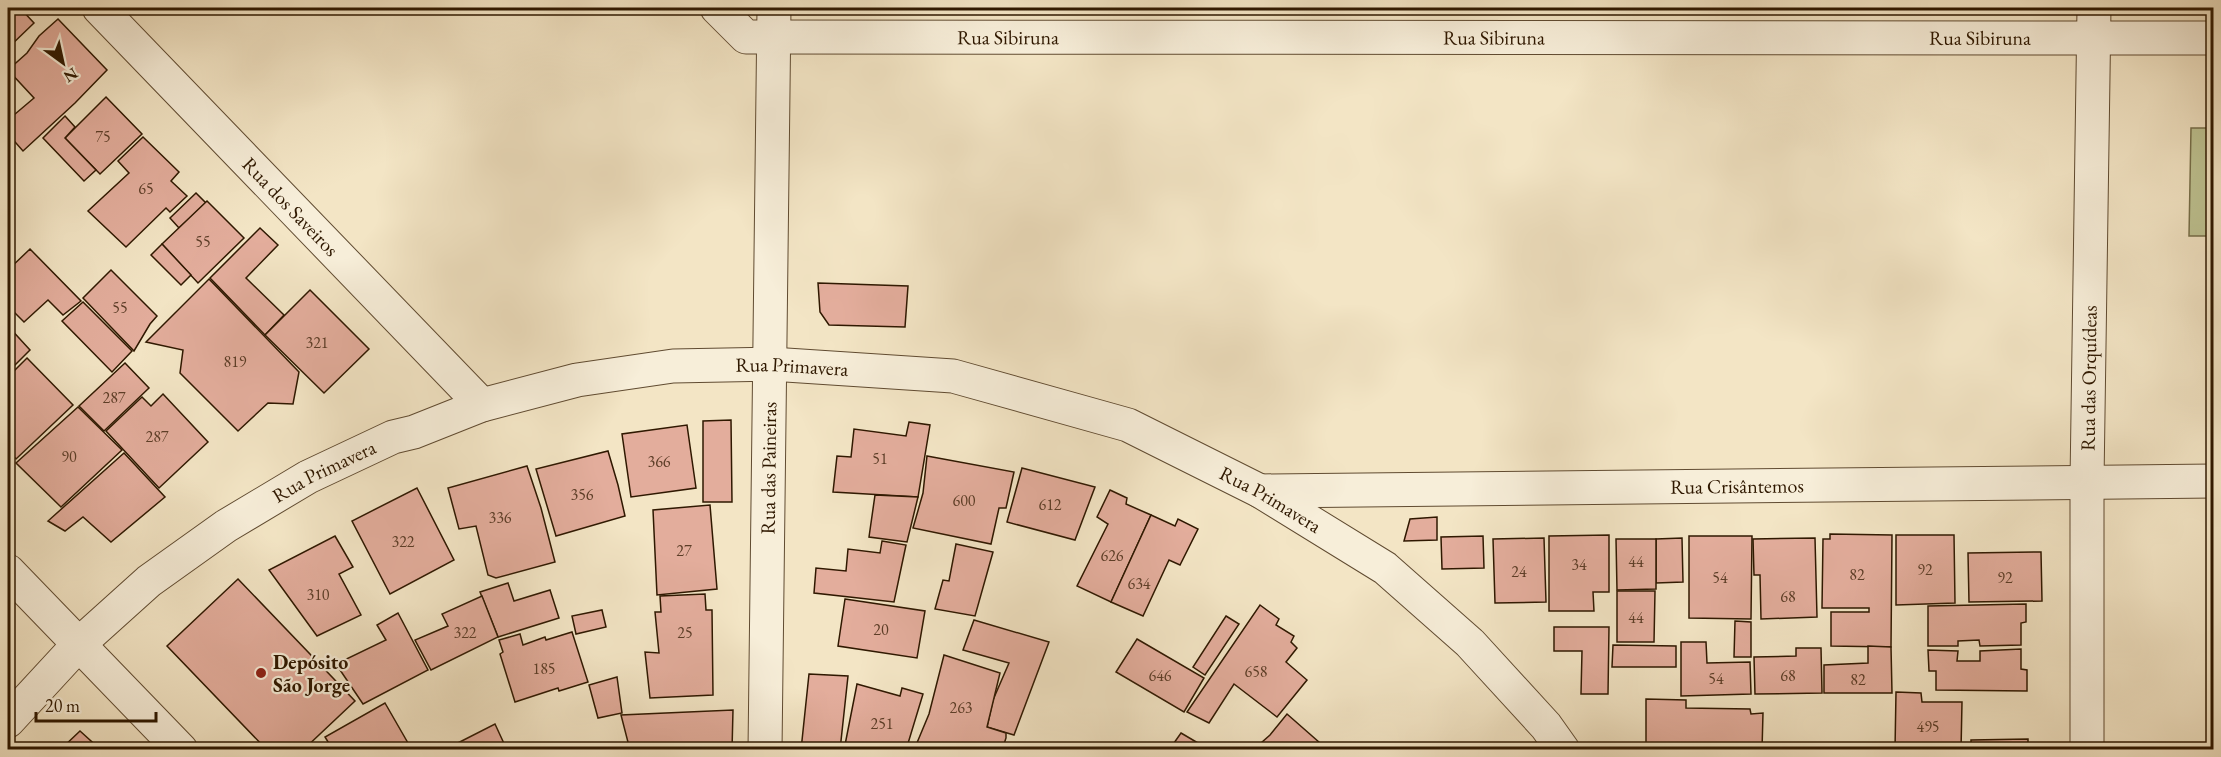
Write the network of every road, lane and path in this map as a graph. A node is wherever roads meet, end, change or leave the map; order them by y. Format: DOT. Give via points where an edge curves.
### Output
graph roads {
  1 [pos="99,8"];
  2 [pos="717,8"];
  3 [pos="774,22"];
  4 [pos="2094,22"];
  5 [pos="2214,38"];
  6 [pos="771,364"];
  7 [pos="482,405"];
  8 [pos="2086,481"];
  9 [pos="2214,481"];
  10 [pos="1260,491"];
  11 [pos="8,571"];
  12 [pos="79,644"];
  13 [pos="8,721"];
  14 [pos="181,750"];
  15 [pos="765,750"];
  16 [pos="1563,750"];
  17 [pos="2087,750"];
  1 -- 7 [label="street, Rua dos Saveiros"];
  2 -- 3 [label="street, Rua Sibiruna" via="746,37"];
  3 -- 4 [label="street, Rua Sibiruna"];
  3 -- 6 [label="street, Rua das Paineiras"];
  4 -- 5 [label="street, Rua Sibiruna"];
  4 -- 8 [label="street, Rua das Orquídeas"];
  6 -- 7 [label="street, Rua Primavera" via="673,366 577,380"];
  6 -- 10 [label="street, Rua Primavera" via="952,376 1128,424"];
  6 -- 15 [label="street, Rua das Paineiras"];
  7 -- 12 [label="street, Rua Primavera" via="393,437 308,477 226,526 149,581"];
  8 -- 9 [label="street, Rua Crisântemos"];
  8 -- 10 [label="street, Rua Crisântemos"];
  8 -- 17 [label="street, Rua das Orquídeas"];
  10 -- 16 [label="street, Rua Primavera" via="1385,568 1470,643"];
  11 -- 12 [label="street"];
  12 -- 13 [label="street, Rua Primavera"];
  12 -- 14 [label="street"];
}
